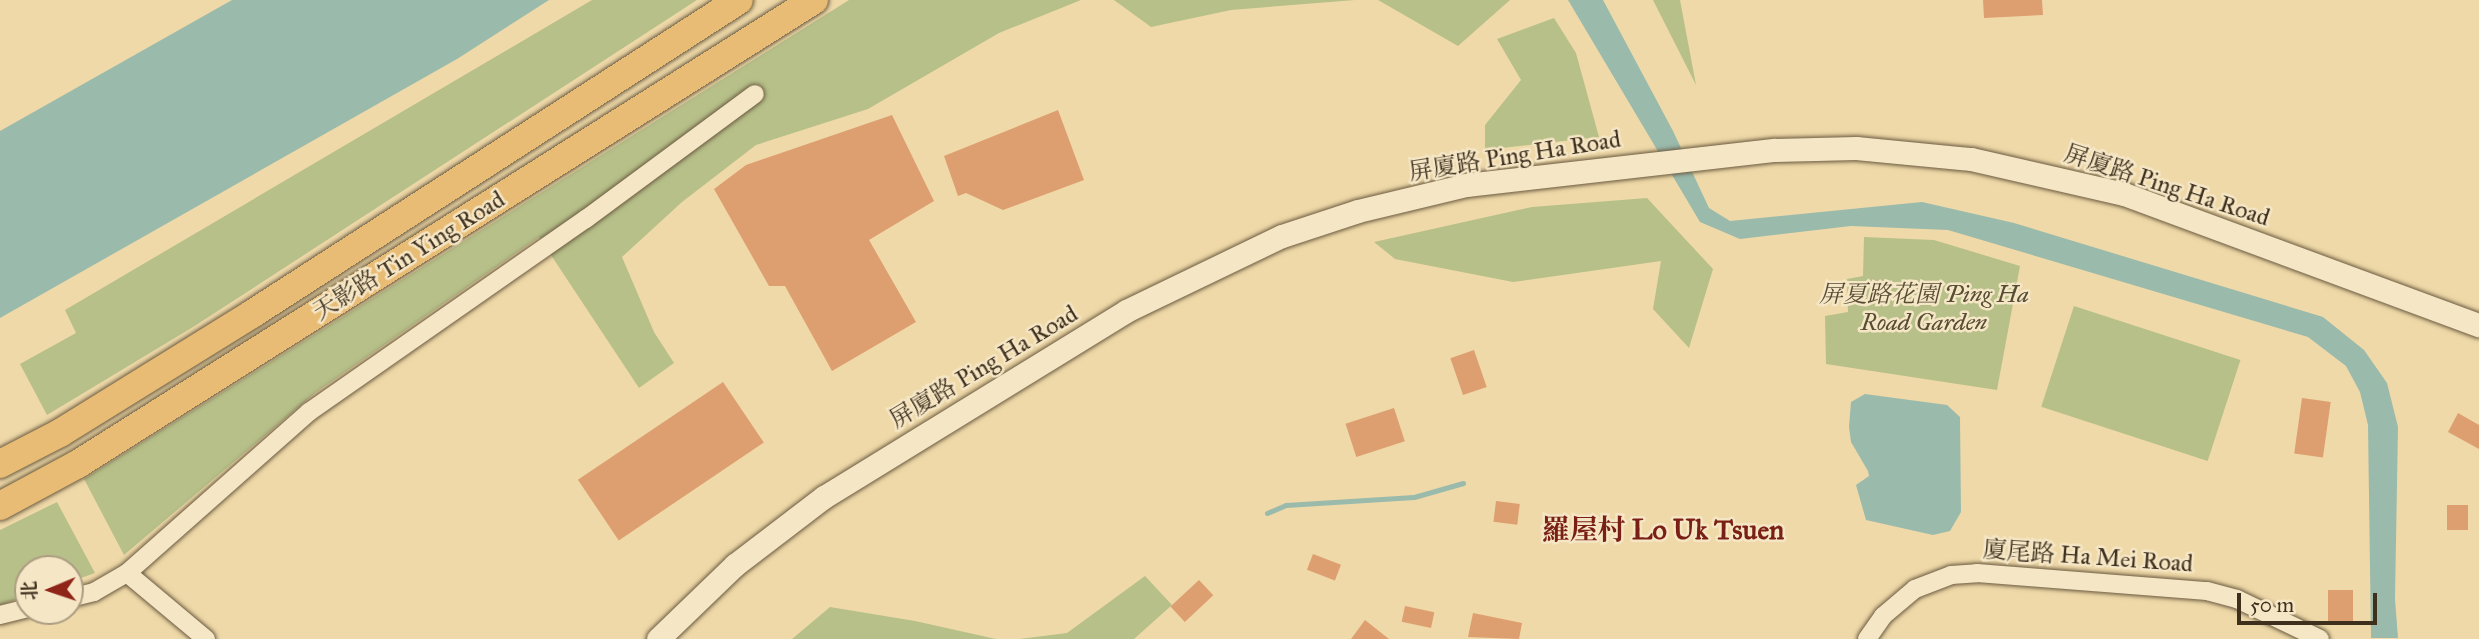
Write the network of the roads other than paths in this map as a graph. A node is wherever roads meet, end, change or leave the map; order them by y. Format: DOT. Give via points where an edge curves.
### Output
graph roads {
  1 [pos="738,0"];
  2 [pos="814,0"];
  3 [pos="755,94"];
  4 [pos="2479,325"];
  5 [pos="0,464"];
  6 [pos="0,506"];
  7 [pos="127,573"];
  8 [pos="84,594"];
  9 [pos="206,639"];
  10 [pos="658,639"];
  11 [pos="1867,639"];
  12 [pos="2320,639"];
  1 -- 5 [label="main road, 天影路 Tin Ying Road" via="252,314 60,433"];
  2 -- 6 [label="main road, 天影路 Tin Ying Road" via="89,457"];
  3 -- 7 [label="street" via="586,219 309,412"];
  4 -- 10 [label="street, 屏廈路 Ping Ha Road" via="2124,194 2011,166 1856,148 1659,161 1426,194 1325,220 1233,256 1126,311 859,474 743,558"];
  7 -- 8 [label="street"];
  7 -- 9 [label="street"];
  11 -- 12 [label="street, 廈尾路 Ha Mei Road" via="1883,616 1914,589 1977,573 2199,589 2237,600"];
}
